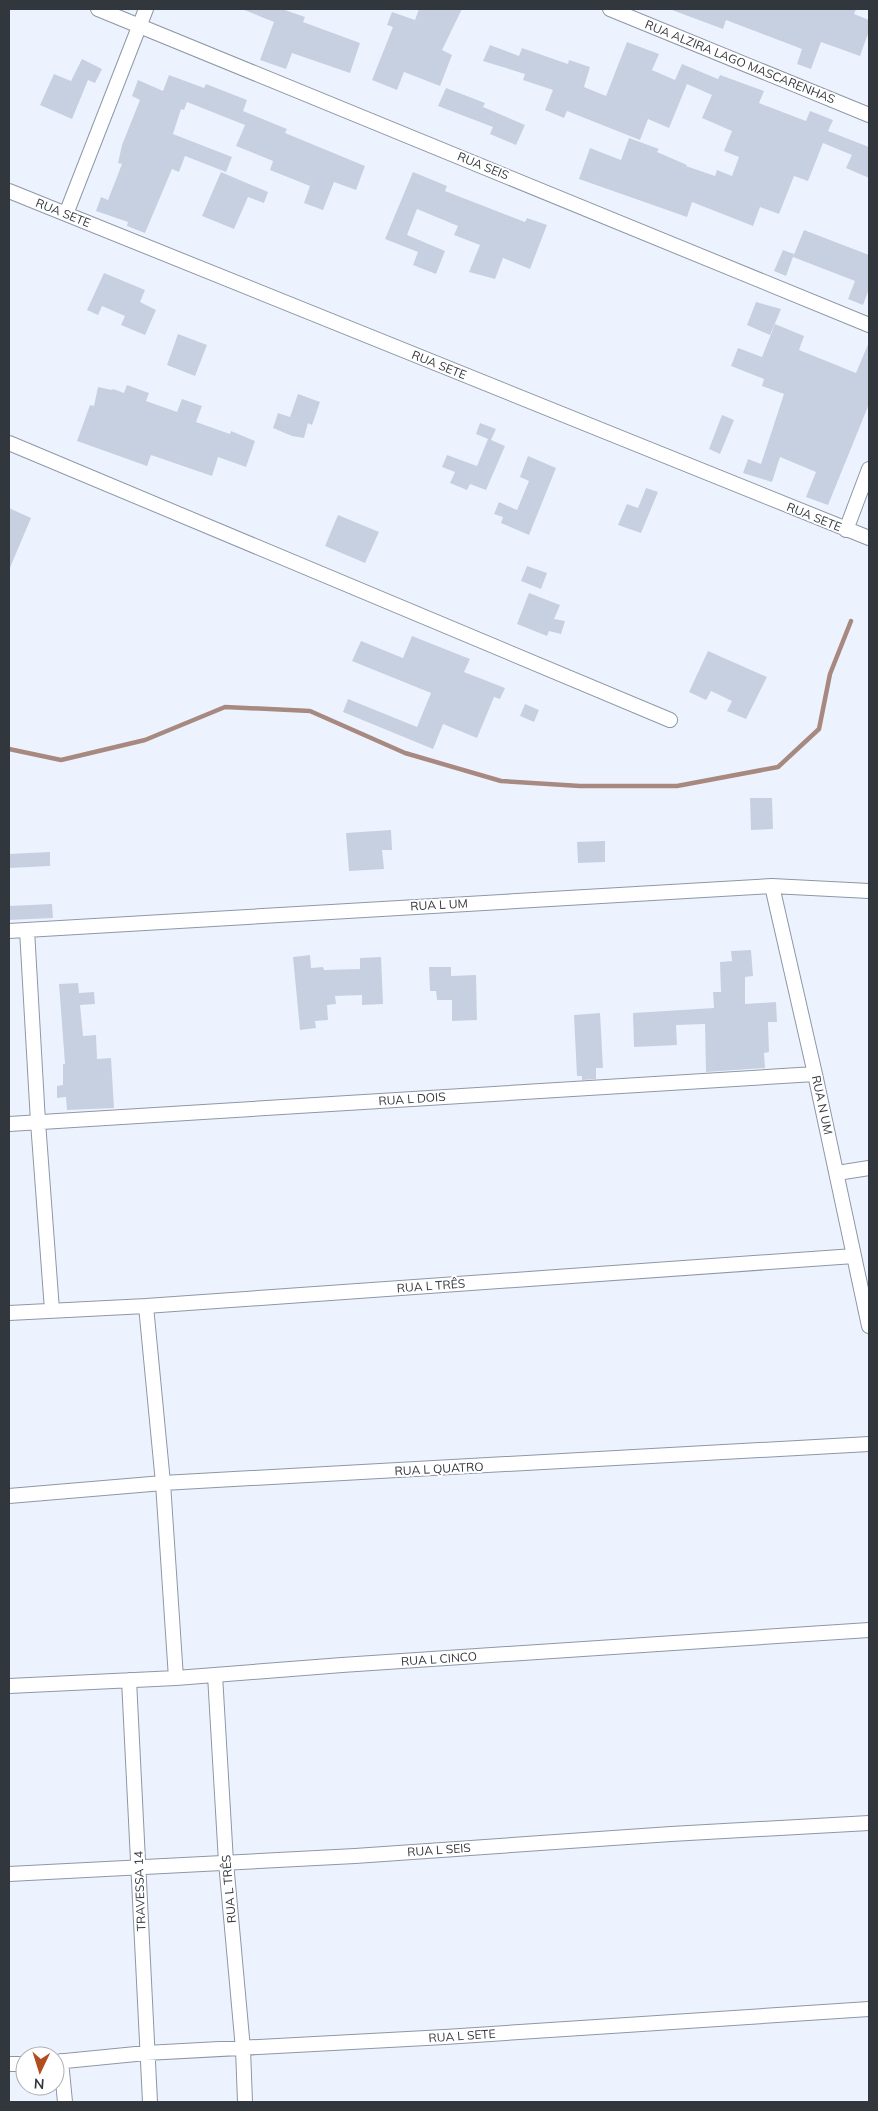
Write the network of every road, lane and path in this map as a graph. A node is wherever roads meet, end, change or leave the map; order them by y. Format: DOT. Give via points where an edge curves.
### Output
graph roads {
  1 [pos="98,9"];
  2 [pos="146,9"];
  3 [pos="610,9"];
  4 [pos="139,25"];
  5 [pos="869,115"];
  6 [pos="9,191"];
  7 [pos="66,214"];
  8 [pos="869,325"];
  9 [pos="9,443"];
  10 [pos="869,469"];
  11 [pos="846,530"];
  12 [pos="869,538"];
  13 [pos="670,720"];
  14 [pos="772,886"];
  15 [pos="869,891"];
  16 [pos="27,930"];
  17 [pos="9,931"];
  18 [pos="816,1074"];
  19 [pos="38,1122"];
  20 [pos="9,1124"];
  21 [pos="869,1168"];
  22 [pos="837,1173"];
  23 [pos="854,1256"];
  24 [pos="146,1306"];
  25 [pos="52,1310"];
  26 [pos="9,1313"];
  27 [pos="869,1326"];
  28 [pos="869,1444"];
  29 [pos="162,1483"];
  30 [pos="9,1496"];
  31 [pos="869,1630"];
  32 [pos="215,1675"];
  33 [pos="176,1678"];
  34 [pos="129,1680"];
  35 [pos="9,1686"];
  36 [pos="869,1823"];
  37 [pos="226,1862"];
  38 [pos="140,1867"];
  39 [pos="9,1874"];
  40 [pos="869,2009"];
  41 [pos="243,2049"];
  42 [pos="146,2053"];
  43 [pos="65,2061"];
  44 [pos="150,2102"];
  45 [pos="245,2102"];
  1 -- 4 [label="street, RUA SEIS"];
  2 -- 4 [label="street"];
  3 -- 5 [label="street, RUA ALZIRA LAGO MASCARENHAS"];
  4 -- 7 [label="street"];
  4 -- 8 [label="street, RUA SEIS"];
  6 -- 7 [label="street, RUA SETE"];
  7 -- 11 [label="street, RUA SETE"];
  9 -- 13 [label="street"];
  10 -- 11 [label="street"];
  11 -- 12 [label="street, RUA SETE"];
  14 -- 15 [label="street, RUA L UM"];
  14 -- 16 [label="street, RUA L UM"];
  14 -- 18 [label="street, RUA N UM"];
  16 -- 17 [label="street, RUA L UM"];
  16 -- 19 [label="street"];
  18 -- 19 [label="street, RUA L DOIS"];
  18 -- 22 [label="street, RUA N UM"];
  19 -- 20 [label="street, RUA L DOIS"];
  19 -- 25 [label="street"];
  21 -- 22 [label="street"];
  22 -- 23 [label="street, RUA N UM"];
  23 -- 24 [label="street, RUA L TRÊS"];
  23 -- 27 [label="street, RUA N UM"];
  24 -- 25 [label="street, RUA L TRÊS"];
  24 -- 29 [label="street"];
  25 -- 26 [label="street, RUA L TRÊS"];
  28 -- 29 [label="street, RUA L QUATRO"];
  29 -- 30 [label="street, RUA L QUATRO"];
  29 -- 33 [label="street"];
  31 -- 32 [label="street, RUA L CINCO"];
  32 -- 33 [label="street, RUA L CINCO"];
  32 -- 37 [label="street, RUA L TRÊS"];
  33 -- 34 [label="street, RUA L CINCO"];
  34 -- 35 [label="street, RUA L CINCO"];
  34 -- 38 [label="street, TRAVESSA 14"];
  36 -- 37 [label="street, RUA L SEIS"];
  37 -- 38 [label="street, RUA L SEIS"];
  37 -- 41 [label="street, RUA L TRÊS"];
  38 -- 39 [label="street, RUA L SEIS"];
  38 -- 42 [label="street, TRAVESSA 14"];
  40 -- 41 [label="street, RUA L SETE"];
  41 -- 42 [label="street, RUA L SETE"];
  41 -- 45 [label="street, RUA L TRÊS"];
  42 -- 43 [label="street, RUA L SETE"];
  42 -- 44 [label="street, TRAVESSA 14"];
}
